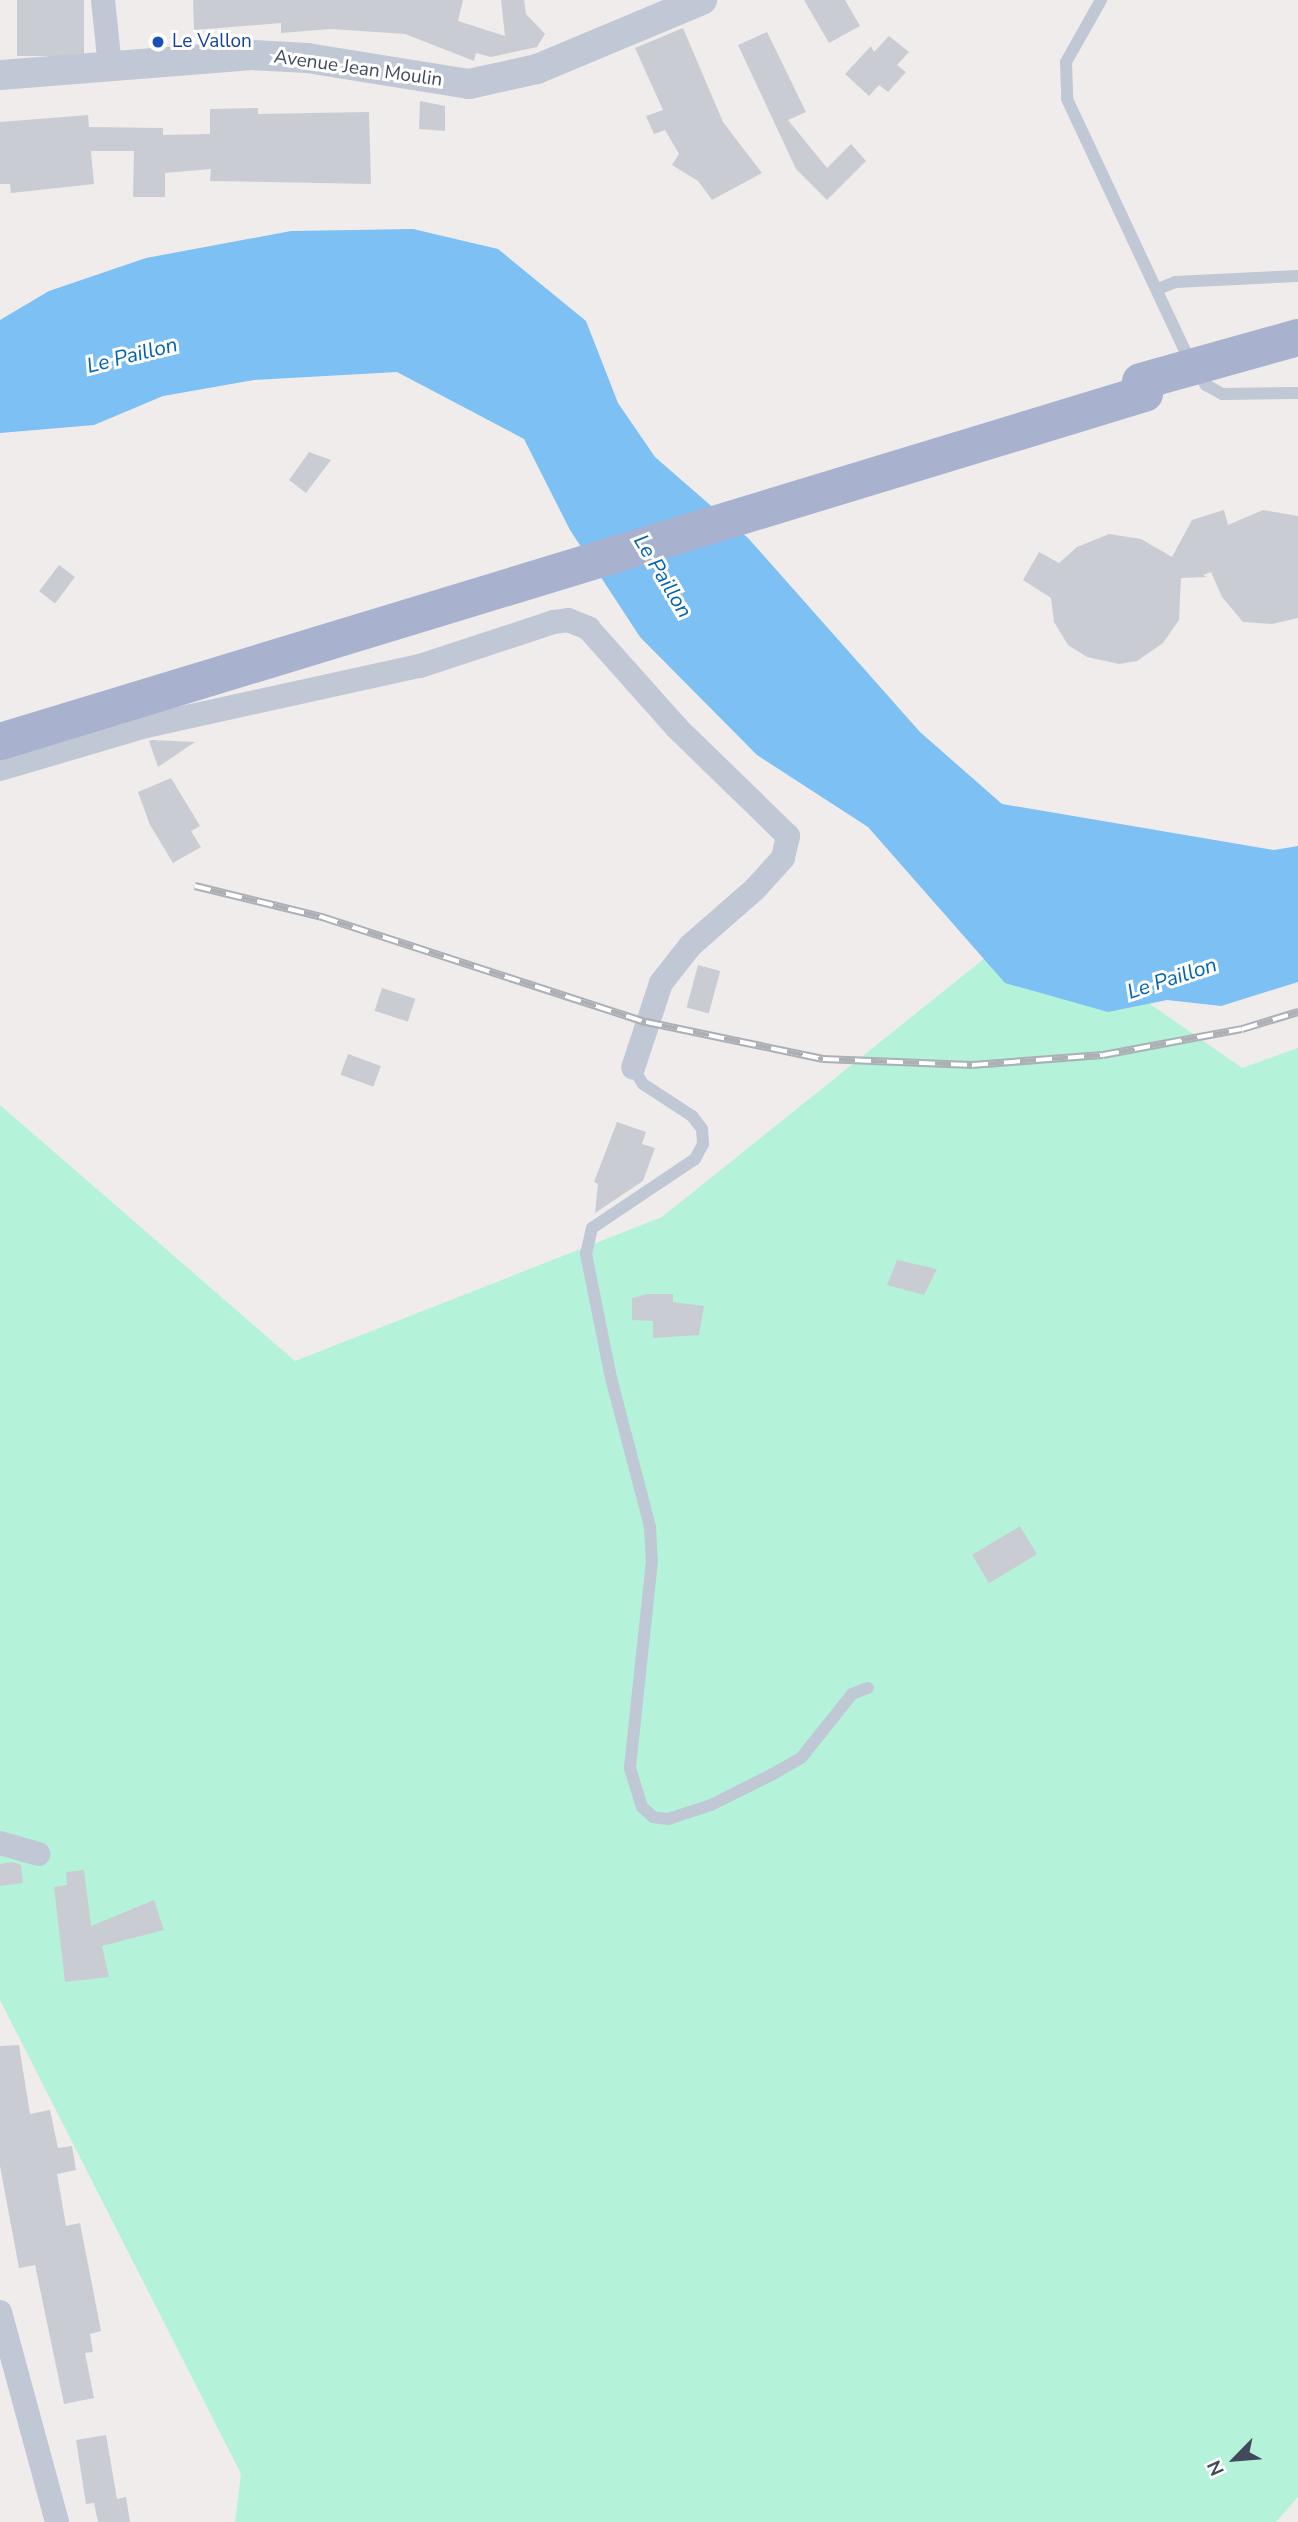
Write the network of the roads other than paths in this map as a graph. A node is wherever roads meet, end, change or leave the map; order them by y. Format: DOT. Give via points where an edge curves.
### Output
graph roads {
  1 [pos="103,0"];
  2 [pos="702,0"];
  3 [pos="1101,0"];
  4 [pos="110,67"];
  5 [pos="0,75"];
  6 [pos="1298,275"];
  7 [pos="1158,289"];
  8 [pos="1298,337"];
  9 [pos="1298,351"];
  10 [pos="1142,387"];
  11 [pos="1298,393"];
  12 [pos="499,581"];
  13 [pos="0,724"];
  14 [pos="0,741"];
  15 [pos="0,769"];
  16 [pos="633,1068"];
  17 [pos="868,1688"];
  18 [pos="0,1843"];
  19 [pos="38,1854"];
  20 [pos="0,2312"];
  21 [pos="57,2522"];
  1 -- 4 [label="street"];
  2 -- 4 [label="street, Avenue Jean Moulin" via="537,69 469,84 307,58 252,55"];
  3 -- 7 [label="lane" via="1066,62 1068,99"];
  4 -- 5 [label="street, Avenue Jean Moulin"];
  6 -- 7 [label="lane" via="1175,282"];
  7 -- 11 [label="lane" via="1189,359 1206,385 1240,396"];
  8 -- 10 [label="main road, bridge"];
  9 -- 10 [label="main road"];
  10 -- 12 [label="main road"];
  12 -- 13 [label="main road"];
  12 -- 14 [label="main road"];
  15 -- 16 [label="street" via="145,726 420,666 554,622 568,620 588,628 677,728 788,836 783,858 690,946 661,984"];
  16 -- 17 [label="lane" via="643,1083 692,1116 702,1129 703,1144 695,1159 592,1228 586,1254 611,1378 650,1527 652,1561 631,1768 642,1807 653,1817 668,1819 711,1805 774,1774 802,1758 852,1694"];
  18 -- 19 [label="street"];
  20 -- 21 [label="street"];
}
